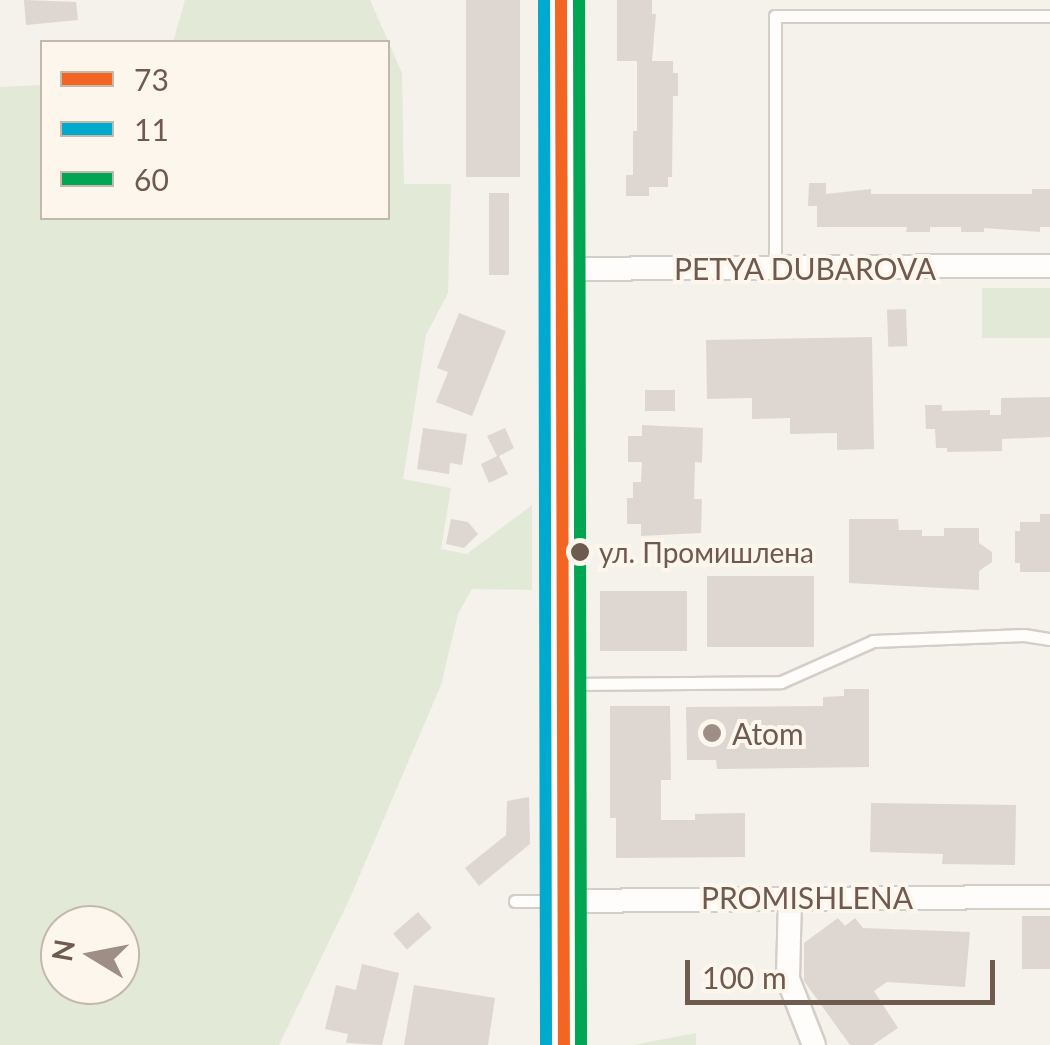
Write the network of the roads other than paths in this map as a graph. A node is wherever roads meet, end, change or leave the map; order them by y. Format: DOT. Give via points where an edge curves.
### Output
graph roads {
  1 [pos="561,0"];
  2 [pos="1050,16"];
  3 [pos="1050,266"];
  4 [pos="776,268"];
  5 [pos="560,270"];
  6 [pos="1050,639"];
  7 [pos="563,684"];
  8 [pos="790,896"];
  9 [pos="1050,897"];
  10 [pos="565,900"];
  11 [pos="515,901"];
  12 [pos="564,1045"];
  13 [pos="814,1045"];
  1 -- 5 [label="street"];
  2 -- 4 [label="lane" via="775,16"];
  3 -- 4 [label="street, PETYA DUBAROVA"];
  4 -- 5 [label="street, PETYA DUBAROVA"];
  5 -- 7 [label="street"];
  6 -- 7 [label="lane" via="873,642 781,682"];
  7 -- 10 [label="street"];
  8 -- 9 [label="street, PROMISHLENA"];
  8 -- 10 [label="street, PROMISHLENA"];
  8 -- 13 [label="street" via="788,979"];
  10 -- 11 [label="lane"];
  10 -- 12 [label="street"];
}
